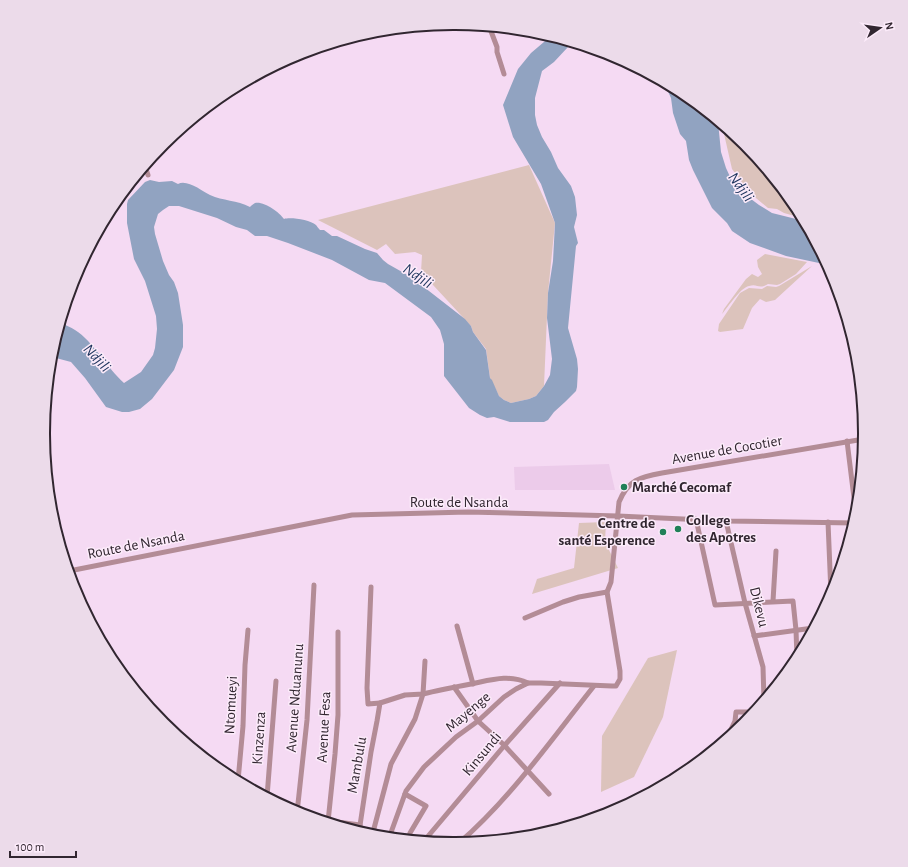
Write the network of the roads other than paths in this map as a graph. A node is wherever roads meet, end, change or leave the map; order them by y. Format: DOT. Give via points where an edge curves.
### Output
graph roads {
  1 [pos="491,32"];
  2 [pos="504,74"];
  3 [pos="147,172"];
  4 [pos="148,175"];
  5 [pos="858,440"];
  6 [pos="847,441"];
  7 [pos="853,491"];
  8 [pos="618,516"];
  9 [pos="696,519"];
  10 [pos="726,521"];
  11 [pos="828,522"];
  12 [pos="848,523"];
  13 [pos="776,551"];
  14 [pos="74,570"];
  15 [pos="830,579"];
  16 [pos="314,585"];
  17 [pos="371,587"];
  18 [pos="607,592"];
  19 [pos="773,601"];
  20 [pos="745,602"];
  21 [pos="525,618"];
  22 [pos="457,626"];
  23 [pos="807,629"];
  24 [pos="248,630"];
  25 [pos="796,630"];
  26 [pos="338,632"];
  27 [pos="754,636"];
  28 [pos="797,646"];
  29 [pos="425,661"];
  30 [pos="276,681"];
  31 [pos="528,683"];
  32 [pos="560,683"];
  33 [pos="473,684"];
  34 [pos="594,686"];
  35 [pos="454,687"];
  36 [pos="764,692"];
  37 [pos="422,694"];
  38 [pos="380,703"];
  39 [pos="746,712"];
  40 [pos="478,721"];
  41 [pos="734,724"];
  42 [pos="504,746"];
  43 [pos="527,771"];
  44 [pos="239,774"];
  45 [pos="267,791"];
  46 [pos="405,794"];
  47 [pos="549,794"];
  48 [pos="298,805"];
  49 [pos="328,817"];
  50 [pos="360,825"];
  51 [pos="374,829"];
  52 [pos="391,832"];
  53 [pos="410,833"];
  54 [pos="428,836"];
  55 [pos="467,836"];
  1 -- 2 [label="street"];
  3 -- 4 [label="street"];
  5 -- 6 [label="street, Avenue de Cocotier"];
  6 -- 7 [label="street"];
  6 -- 8 [label="street, Avenue de Cocotier" via="642,477 623,491"];
  8 -- 9 [label="street, Route de Nsanda"];
  8 -- 14 [label="street, Route de Nsanda" via="468,512 352,515"];
  8 -- 18 [label="street, Avenue de Cocotier" via="611,582"];
  9 -- 10 [label="street, Route de Nsanda"];
  9 -- 20 [label="street" via="715,605"];
  10 -- 11 [label="street, Route de Nsanda"];
  10 -- 20 [label="street, Dikevu"];
  11 -- 12 [label="street, Route de Nsanda"];
  11 -- 15 [label="street"];
  13 -- 19 [label="street"];
  16 -- 48 [label="street, Avenue Nduanunu" via="307,720"];
  17 -- 38 [label="street" via="368,704"];
  18 -- 21 [label="street" via="563,602"];
  18 -- 34 [label="street, Mayenge" via="620,670 619,682 616,686"];
  19 -- 20 [label="street"];
  19 -- 25 [label="street" via="793,601"];
  20 -- 27 [label="street, Dikevu"];
  22 -- 33 [label="street"];
  23 -- 25 [label="street"];
  24 -- 44 [label="street, Ntomueyi"];
  25 -- 27 [label="street"];
  25 -- 28 [label="street"];
  26 -- 49 [label="street, Avenue Fesa" via="337,722"];
  27 -- 36 [label="street, Dikevu" via="763,667"];
  29 -- 37 [label="street"];
  30 -- 45 [label="street, Kinzenza"];
  31 -- 32 [label="street, Mayenge"];
  31 -- 33 [label="street" via="506,678"];
  31 -- 40 [label="street, Mayenge" via="504,697"];
  32 -- 34 [label="street, Mayenge"];
  32 -- 42 [label="street, Kinsundi"];
  33 -- 35 [label="street"];
  34 -- 43 [label="street"];
  35 -- 37 [label="street"];
  35 -- 40 [label="street"];
  37 -- 38 [label="street" via="405,695"];
  37 -- 51 [label="street" via="415,719 391,764"];
  38 -- 50 [label="street, Mambulu"];
  39 -- 41 [label="street" via="736,712"];
  40 -- 42 [label="street"];
  40 -- 46 [label="street, Mayenge" via="456,736 427,763"];
  42 -- 43 [label="street"];
  42 -- 54 [label="street, Kinsundi"];
  43 -- 47 [label="street"];
  43 -- 55 [label="street"];
  46 -- 52 [label="street, Mayenge"];
  46 -- 53 [label="street" via="426,806"];
}
